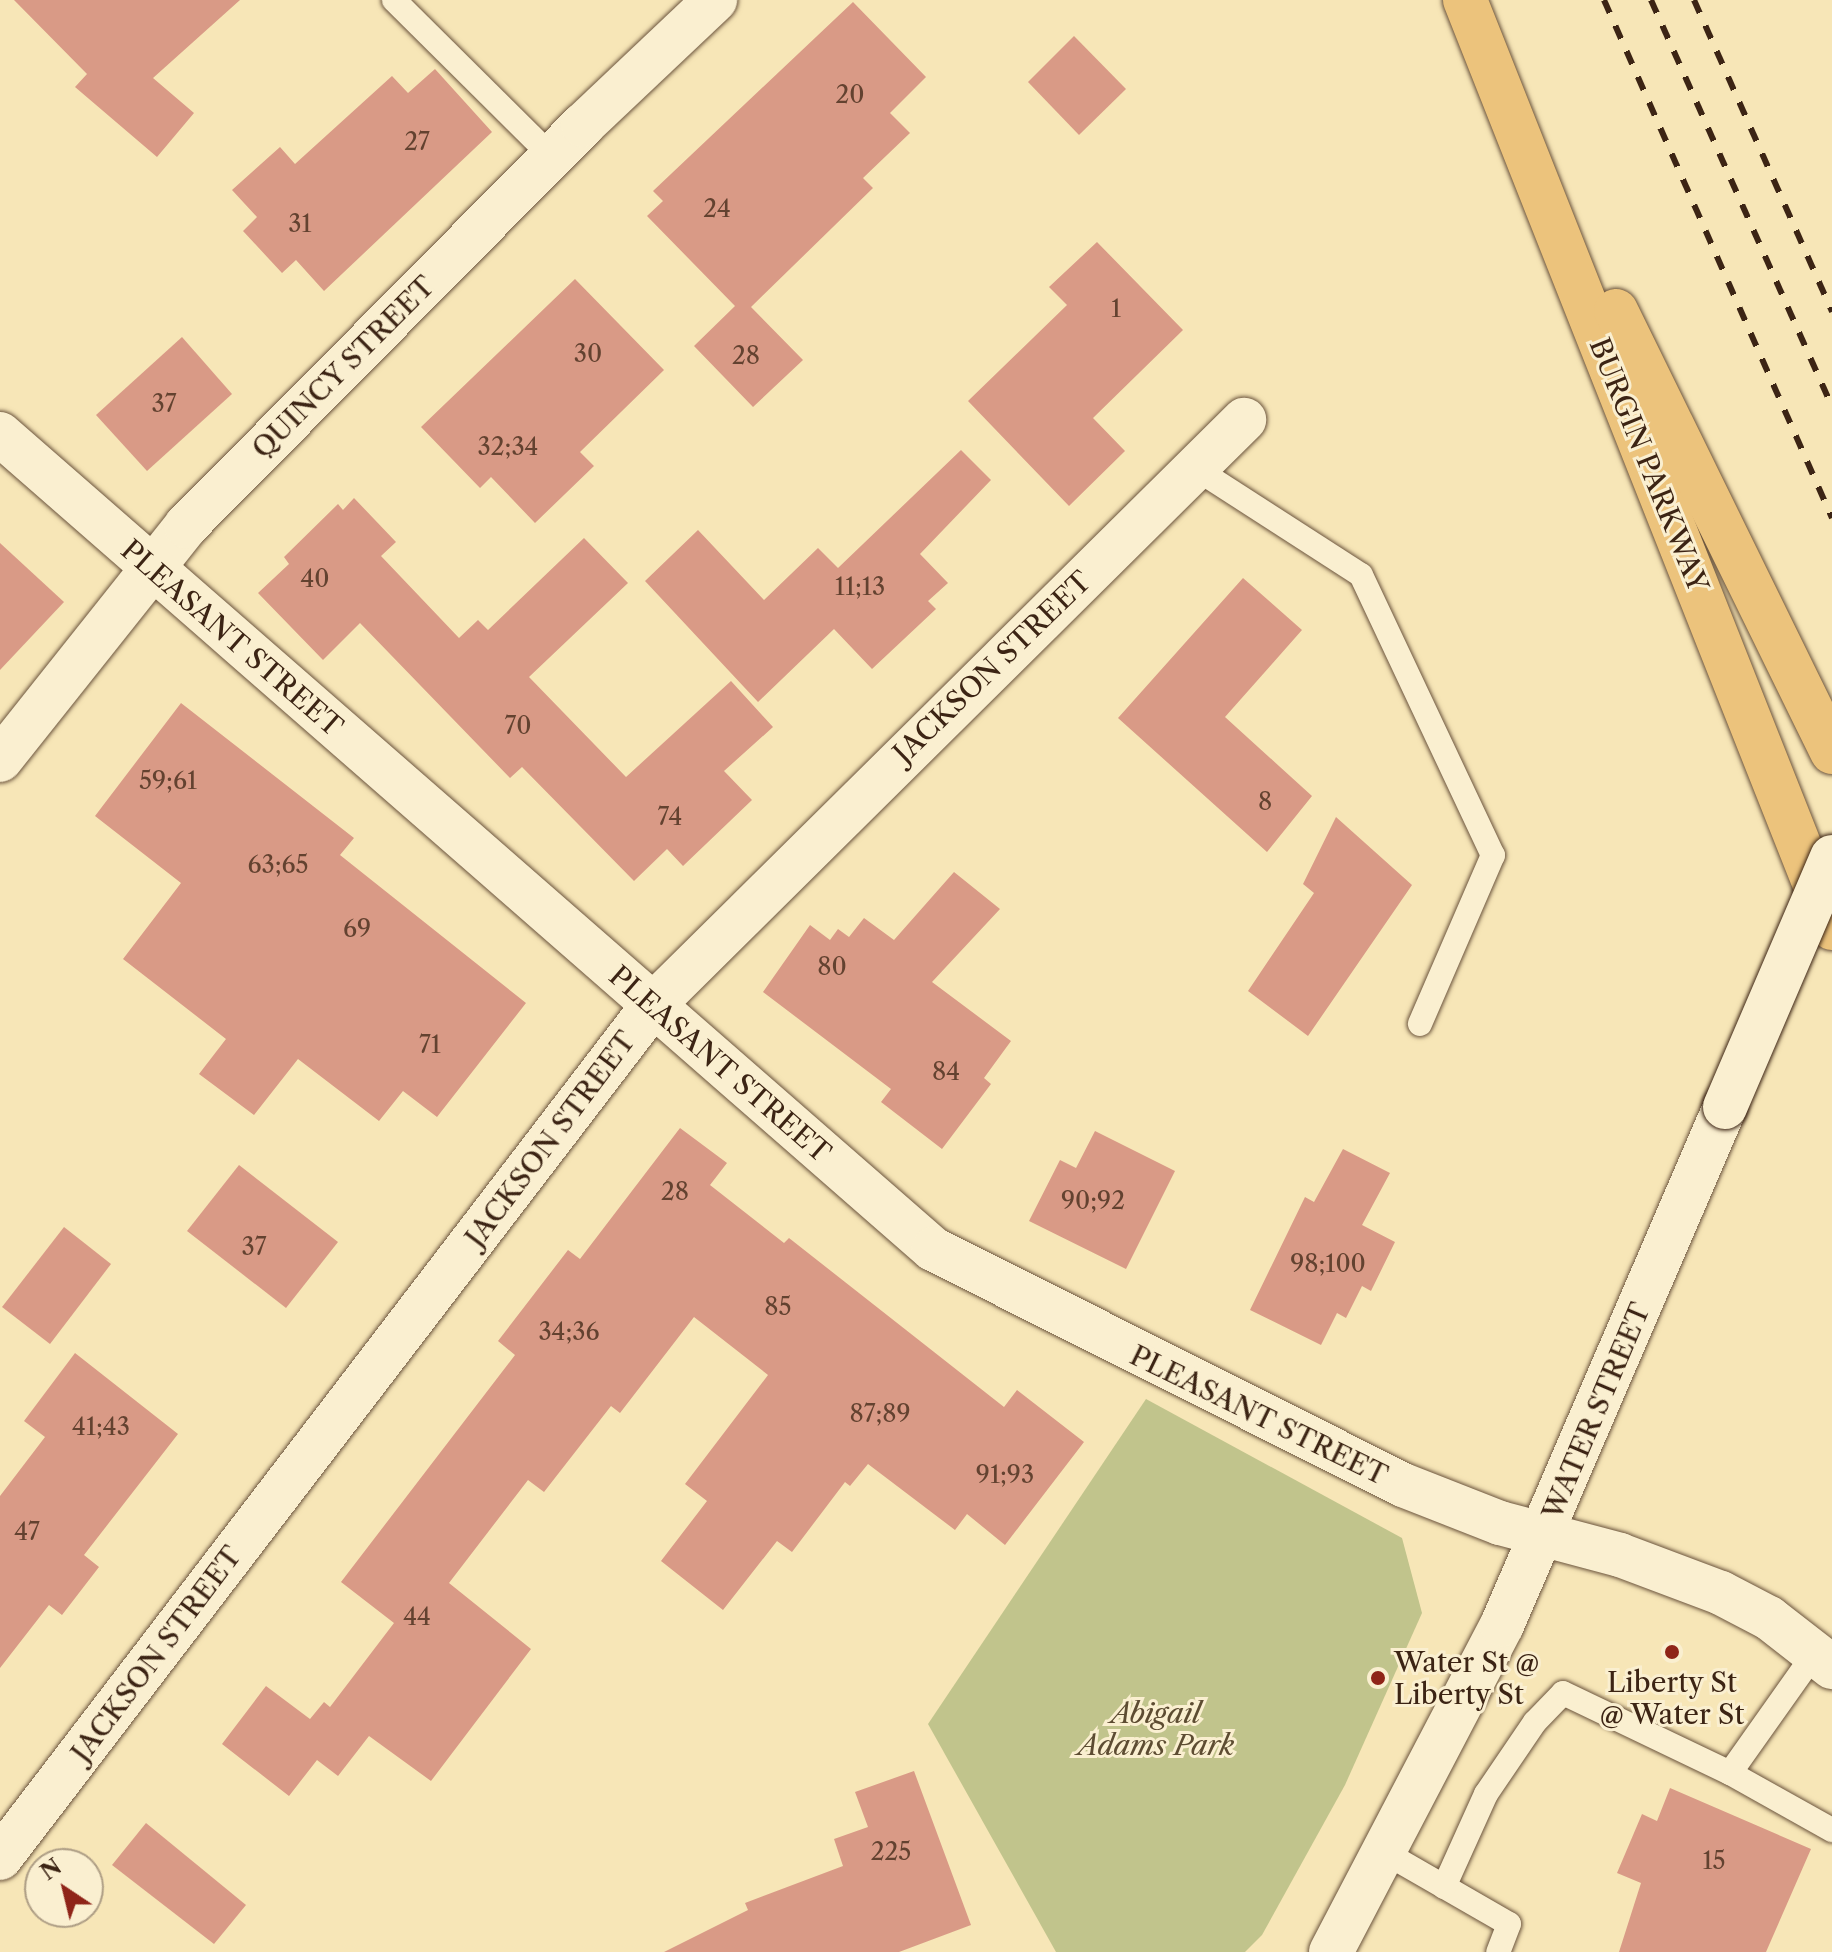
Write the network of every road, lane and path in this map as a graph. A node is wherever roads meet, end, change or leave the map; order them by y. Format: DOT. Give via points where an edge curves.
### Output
graph roads {
  1 [pos="394,0"];
  2 [pos="715,0"];
  3 [pos="1466,2"];
  4 [pos="552,157"];
  5 [pos="1244,420"];
  6 [pos="0,434"];
  7 [pos="1195,468"];
  8 [pos="151,569"];
  9 [pos="1832,752"];
  10 [pos="0,760"];
  11 [pos="1832,857"];
  12 [pos="1832,928"];
  13 [pos="653,1005"];
  14 [pos="1420,1024"];
  15 [pos="1543,1536"];
  16 [pos="1824,1660"];
  17 [pos="1730,1773"];
  18 [pos="1832,1830"];
  19 [pos="1384,1852"];
  20 [pos="0,1858"];
  21 [pos="1444,1887"];
  22 [pos="1331,1952"];
  23 [pos="1498,1952"];
  1 -- 4 [label="lane"];
  2 -- 4 [label="street, QUINCY STREET"];
  3 -- 9 [label="main road, BURGIN PARKWAY"];
  3 -- 12 [label="main road, BURGIN PARKWAY"];
  4 -- 8 [label="street, QUINCY STREET" via="208,503"];
  5 -- 7 [label="street, JACKSON STREET"];
  6 -- 8 [label="street, PLEASANT STREET"];
  7 -- 13 [label="street, JACKSON STREET"];
  7 -- 14 [label="lane" via="1361,575 1493,855"];
  8 -- 10 [label="street, QUINCY STREET"];
  8 -- 13 [label="street, PLEASANT STREET"];
  11 -- 15 [label="street, WATER STREET, bridge"];
  13 -- 15 [label="street, PLEASANT STREET" via="908,1230 957,1265 1403,1485"];
  13 -- 20 [label="street, JACKSON STREET"];
  15 -- 16 [label="street, PLEASANT STREET" via="1620,1555 1721,1593 1769,1618"];
  15 -- 19 [label="street, WATER STREET" via="1460,1711"];
  16 -- 17 [label="lane"];
  17 -- 18 [label="lane"];
  17 -- 21 [label="lane" via="1563,1693 1535,1722 1486,1794"];
  19 -- 21 [label="lane"];
  19 -- 22 [label="street, WATER STREET"];
  21 -- 23 [label="lane" via="1509,1924"];
}
